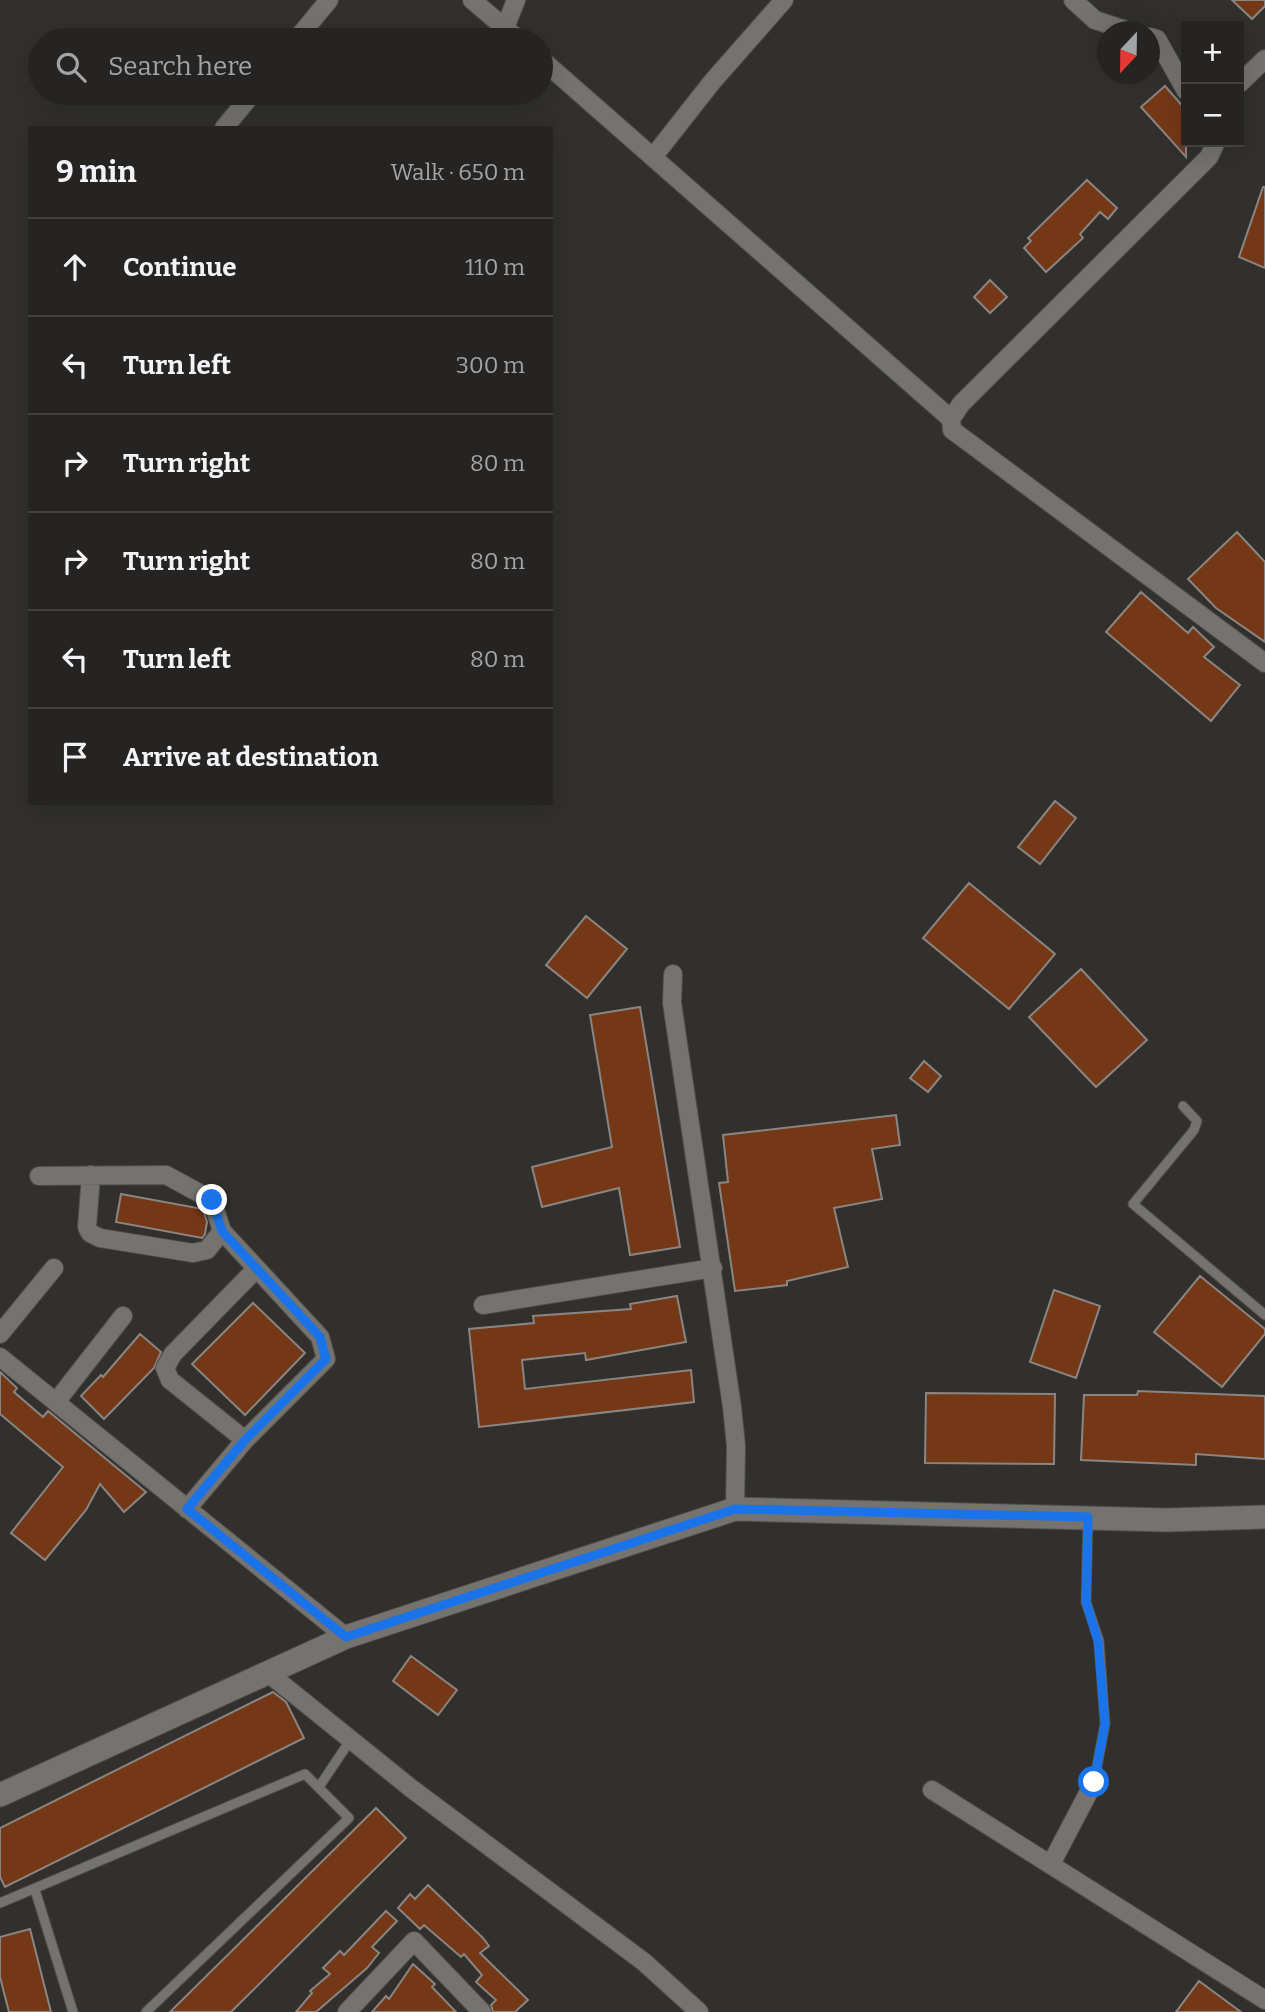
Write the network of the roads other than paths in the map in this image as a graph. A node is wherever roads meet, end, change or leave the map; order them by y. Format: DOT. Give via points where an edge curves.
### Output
graph roads {
  1 [pos="329,0"];
  2 [pos="472,0"];
  3 [pos="516,0"];
  4 [pos="784,0"];
  5 [pos="1073,0"];
  6 [pos="1098,21"];
  7 [pos="306,28"];
  8 [pos="505,28"];
  9 [pos="1160,44"];
  10 [pos="1265,58"];
  11 [pos="553,70"];
  12 [pos="1265,80"];
  13 [pos="1182,84"];
  14 [pos="1243,84"];
  15 [pos="1244,85"];
  16 [pos="243,105"];
  17 [pos="226,126"];
  18 [pos="1214,147"];
  19 [pos="653,157"];
  20 [pos="951,419"];
  21 [pos="1265,663"];
  22 [pos="673,974"];
  23 [pos="1183,1106"];
  24 [pos="92,1175"];
  25 [pos="39,1176"];
  26 [pos="222,1231"];
  27 [pos="54,1268"];
  28 [pos="713,1268"];
  29 [pos="256,1269"];
  30 [pos="483,1305"];
  31 [pos="1265,1315"];
  32 [pos="123,1316"];
  33 [pos="0,1334"];
  34 [pos="0,1357"];
  35 [pos="56,1402"];
  36 [pos="245,1440"];
  37 [pos="187,1509"];
  38 [pos="735,1509"];
  39 [pos="1088,1517"];
  40 [pos="1265,1517"];
  41 [pos="346,1637"];
  42 [pos="268,1673"];
  43 [pos="351,1739"];
  44 [pos="1094,1782"];
  45 [pos="319,1787"];
  46 [pos="932,1790"];
  47 [pos="0,1794"];
  48 [pos="1051,1864"];
  49 [pos="35,1890"];
  50 [pos="0,1903"];
  51 [pos="1265,2000"];
  52 [pos="73,2012"];
  53 [pos="146,2012"];
  54 [pos="347,2012"];
  55 [pos="482,2012"];
  56 [pos="699,2012"];
  1 -- 7 [label="street"];
  2 -- 8 [label="street"];
  3 -- 8 [label="street"];
  4 -- 19 [label="street"];
  5 -- 6 [label="street"];
  9 -- 13 [label="street"];
  10 -- 14 [label="street"];
  11 -- 19 [label="street"];
  12 -- 15 [label="street"];
  16 -- 17 [label="street"];
  18 -- 20 [label="street" via="1209,157"];
  19 -- 20 [label="street"];
  20 -- 21 [label="street" via="953,430 967,442"];
  22 -- 28 [label="street" via="672,1003"];
  23 -- 31 [label="lane" via="1197,1121 1194,1130 1133,1204"];
  24 -- 25 [label="street"];
  24 -- 26 [label="street" via="166,1175 212,1200"];
  24 -- 26 [label="street" via="87,1227 100,1238 193,1254 207,1250"];
  26 -- 29 [label="street"];
  27 -- 33 [label="street"];
  28 -- 30 [label="street"];
  28 -- 38 [label="street" via="736,1446"];
  29 -- 36 [label="street" via="320,1337 326,1359"];
  29 -- 36 [label="street" via="173,1354 165,1368 170,1380"];
  32 -- 35 [label="street"];
  34 -- 35 [label="street"];
  35 -- 37 [label="street"];
  36 -- 37 [label="street"];
  37 -- 41 [label="street"];
  38 -- 39 [label="street"];
  38 -- 41 [label="street"];
  39 -- 40 [label="street"];
  39 -- 44 [label="lane" via="1086,1602 1098,1641 1105,1724"];
  41 -- 42 [label="street"];
  42 -- 43 [label="street"];
  42 -- 47 [label="street"];
  43 -- 45 [label="lane"];
  43 -- 56 [label="street" via="644,1962"];
  44 -- 48 [label="street"];
  45 -- 49 [label="lane" via="305,1774"];
  45 -- 53 [label="lane" via="349,1818"];
  46 -- 48 [label="street"];
  48 -- 51 [label="street"];
  49 -- 50 [label="lane"];
  49 -- 52 [label="lane"];
  54 -- 55 [label="street" via="414,1941"];
}
